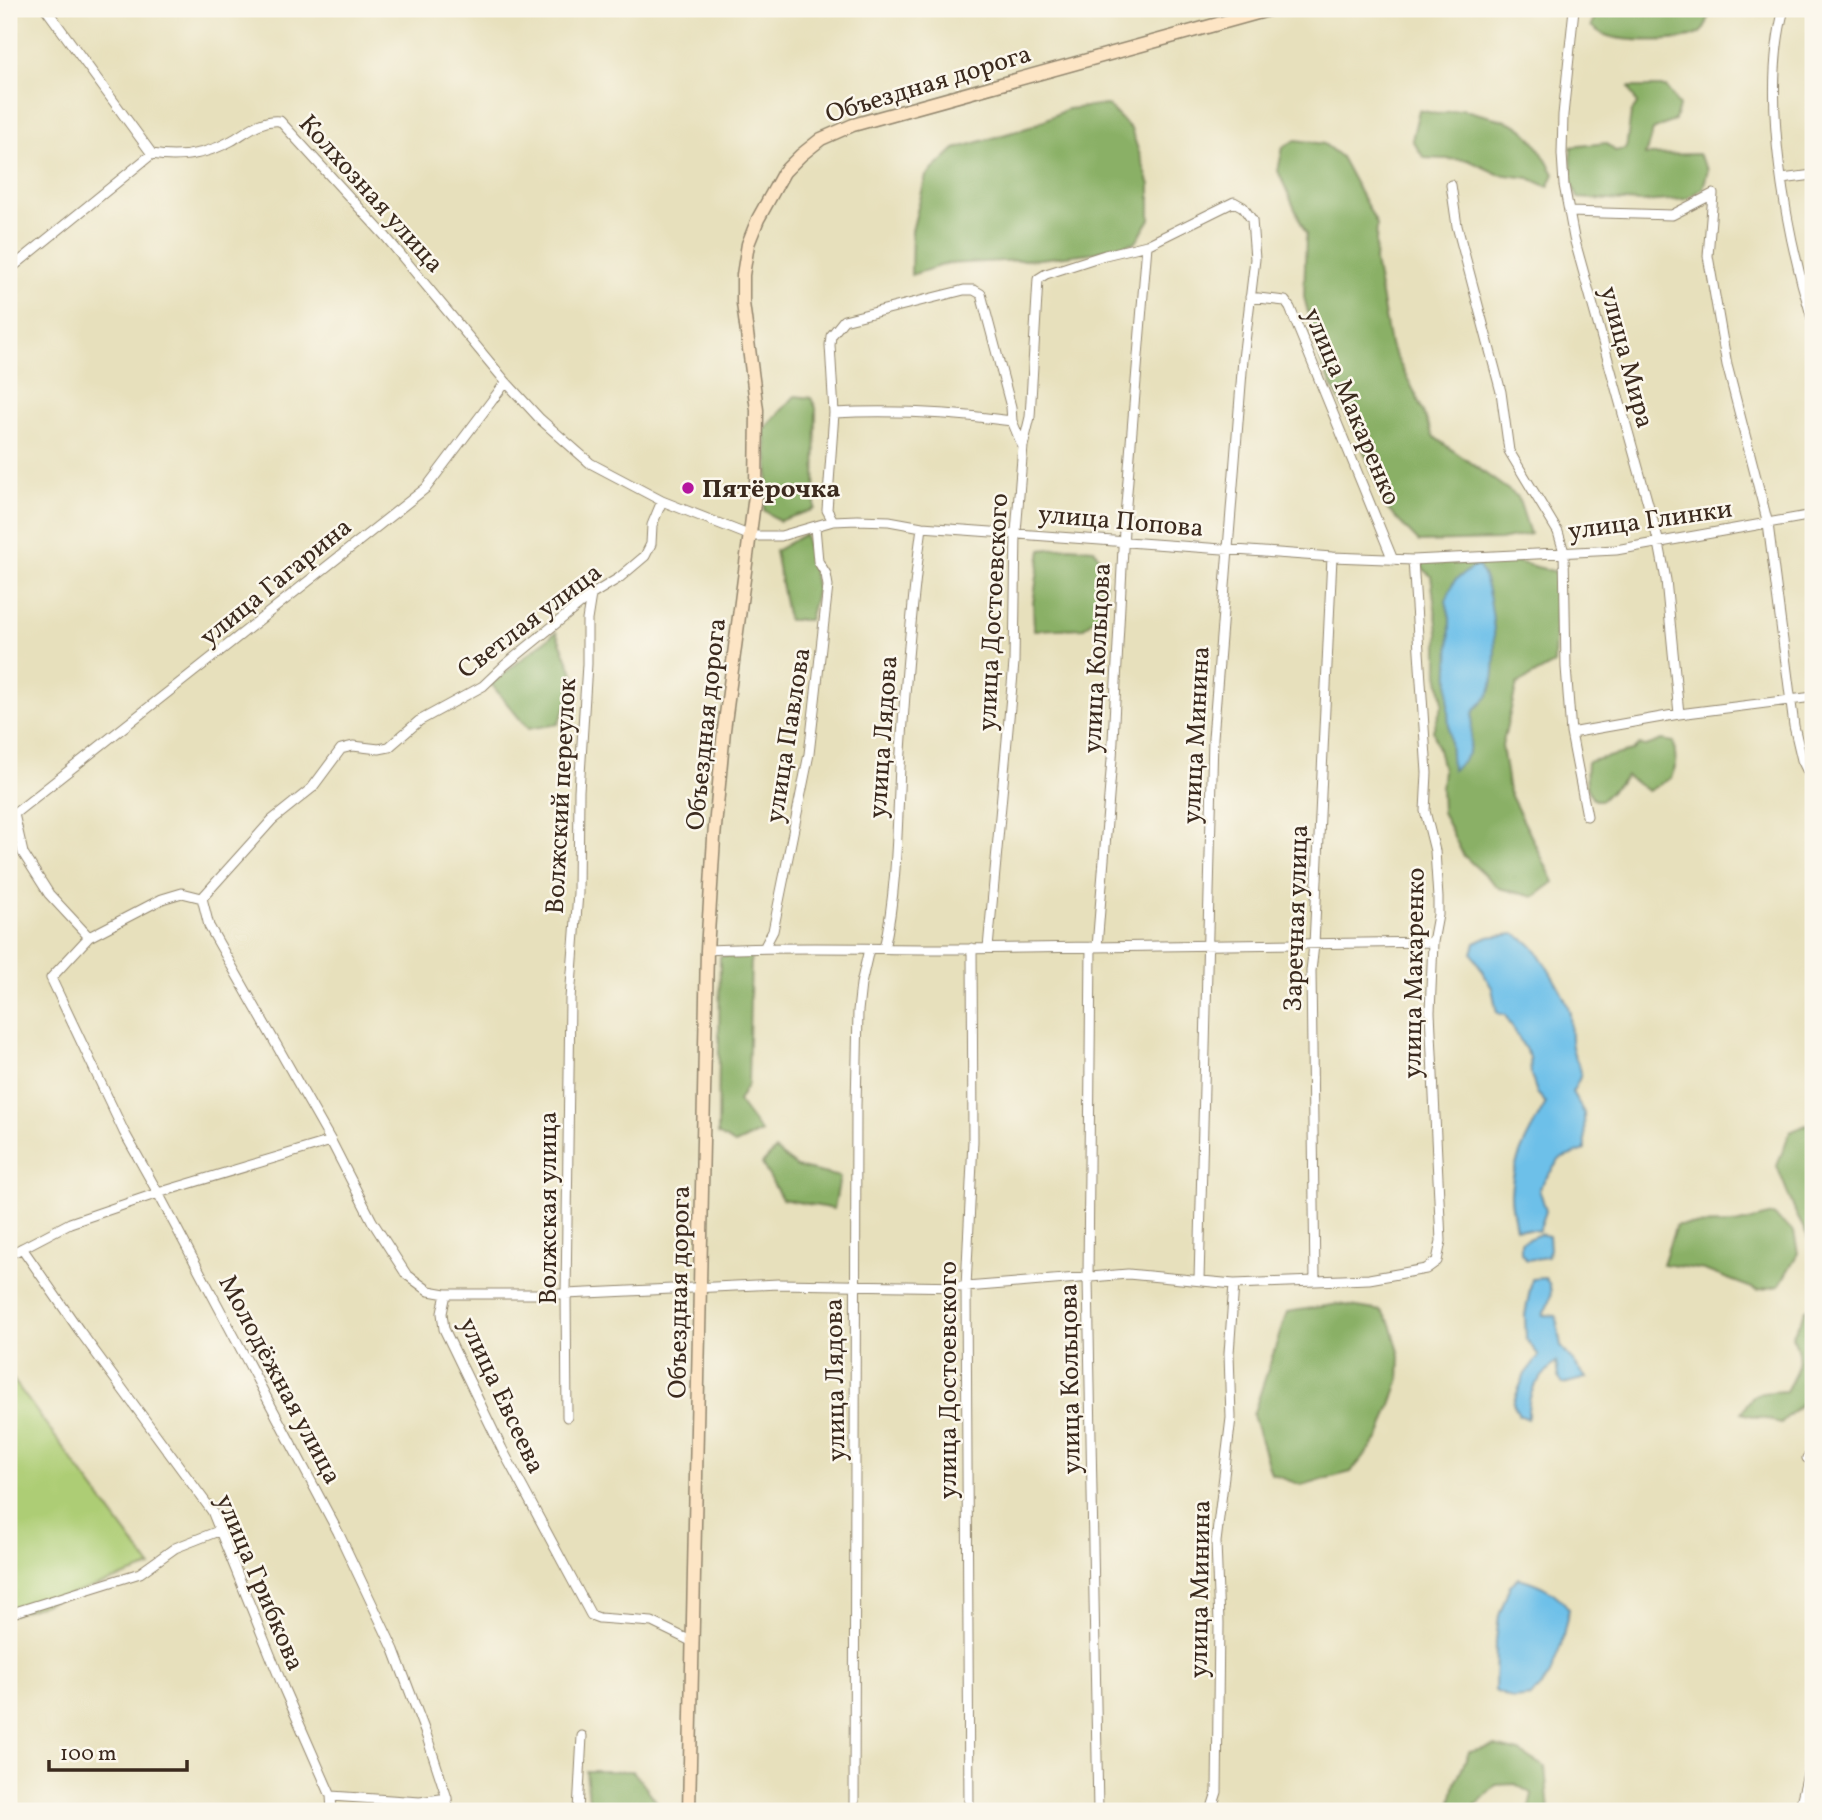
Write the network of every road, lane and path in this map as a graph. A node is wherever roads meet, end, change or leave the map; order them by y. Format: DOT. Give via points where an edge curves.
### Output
graph roads {
  1 [pos="46,9"];
  2 [pos="1272,9"];
  3 [pos="1574,9"];
  4 [pos="1784,9"];
  5 [pos="152,154"];
  6 [pos="1813,175"];
  7 [pos="1782,179"];
  8 [pos="1451,185"];
  9 [pos="1569,212"];
  10 [pos="1147,245"];
  11 [pos="9,270"];
  12 [pos="1250,297"];
  13 [pos="1813,322"];
  14 [pos="506,382"];
  15 [pos="834,413"];
  16 [pos="1012,421"];
  17 [pos="1023,446"];
  18 [pos="662,501"];
  19 [pos="1813,515"];
  20 [pos="833,521"];
  21 [pos="1768,524"];
  22 [pos="815,527"];
  23 [pos="922,527"];
  24 [pos="1016,532"];
  25 [pos="751,536"];
  26 [pos="1123,541"];
  27 [pos="1659,543"];
  28 [pos="1227,550"];
  29 [pos="1564,552"];
  30 [pos="1490,556"];
  31 [pos="1332,557"];
  32 [pos="1393,560"];
  33 [pos="1413,560"];
  34 [pos="591,594"];
  35 [pos="1813,697"];
  36 [pos="1790,700"];
  37 [pos="1679,714"];
  38 [pos="1571,733"];
  39 [pos="1813,782"];
  40 [pos="11,816"];
  41 [pos="1587,816"];
  42 [pos="202,898"];
  43 [pos="89,937"];
  44 [pos="1433,942"];
  45 [pos="1314,944"];
  46 [pos="764,947"];
  47 [pos="1094,947"];
  48 [pos="1206,947"];
  49 [pos="972,948"];
  50 [pos="988,948"];
  51 [pos="869,949"];
  52 [pos="884,949"];
  53 [pos="707,950"];
  54 [pos="570,999"];
  55 [pos="331,1142"];
  56 [pos="159,1193"];
  57 [pos="9,1241"];
  58 [pos="16,1251"];
  59 [pos="1088,1279"];
  60 [pos="1199,1280"];
  61 [pos="1315,1281"];
  62 [pos="1234,1283"];
  63 [pos="854,1286"];
  64 [pos="701,1287"];
  65 [pos="966,1287"];
  66 [pos="446,1294"];
  67 [pos="566,1294"];
  68 [pos="567,1417"];
  69 [pos="221,1530"];
  70 [pos="9,1614"];
  71 [pos="693,1642"];
  72 [pos="582,1736"];
  73 [pos="1813,1753"];
  74 [pos="331,1796"];
  75 [pos="447,1798"];
  76 [pos="332,1811"];
  77 [pos="448,1811"];
  78 [pos="578,1811"];
  79 [pos="689,1811"];
  80 [pos="854,1811"];
  81 [pos="969,1811"];
  82 [pos="1098,1811"];
  83 [pos="1211,1811"];
  84 [pos="1799,1811"];
  1 -- 5 [label="street"];
  2 -- 25 [label="main road, Объездная дорога" via="853,125 821,139 784,172 748,244 743,275 758,441"];
  3 -- 9 [label="street, улица Мира" via="1562,153"];
  4 -- 7 [label="street" via="1774,102"];
  5 -- 11 [label="street"];
  5 -- 14 [label="street, Колхозная улица" via="171,158 212,151 254,126 279,121 386,237"];
  6 -- 7 [label="street"];
  7 -- 13 [label="street"];
  8 -- 29 [label="street" via="1457,226 1501,392 1509,451 1558,532"];
  9 -- 21 [label="street" via="1672,215 1713,194 1708,256 1727,365"];
  9 -- 27 [label="street, улица Мира"];
  10 -- 12 [label="street, улица Минина" via="1234,202 1252,220 1255,234"];
  10 -- 17 [label="street, улица Достоевского" via="1093,258 1038,279 1030,417"];
  10 -- 26 [label="street, улица Кольцова"];
  12 -- 28 [label="street, улица Минина"];
  12 -- 32 [label="street, улица Макаренко" via="1285,301 1290,308"];
  14 -- 18 [label="street, Колхозная улица" via="590,463"];
  14 -- 40 [label="street, улица Гагарина" via="426,488"];
  15 -- 16 [label="street" via="915,412"];
  15 -- 16 [label="street" via="831,336 844,320 974,290 981,294"];
  15 -- 20 [label="street" via="827,501"];
  16 -- 17 [label="street"];
  17 -- 24 [label="street, улица Достоевского"];
  18 -- 25 [label="street, Колхозная улица"];
  18 -- 34 [label="street, Светлая улица" via="645,556"];
  19 -- 21 [label="street, улица Глинки"];
  20 -- 22 [label="street, улица Попова"];
  20 -- 23 [label="street, улица Попова" via="889,521"];
  21 -- 27 [label="street, улица Глинки"];
  21 -- 36 [label="street"];
  22 -- 25 [label="street, улица Попова" via="781,536"];
  22 -- 46 [label="street, улица Павлова" via="818,561 828,586 809,754 773,931"];
  23 -- 24 [label="street, улица Попова"];
  23 -- 52 [label="street, улица Лядова" via="904,699 892,904"];
  24 -- 26 [label="street, улица Попова"];
  24 -- 50 [label="street, улица Достоевского" via="1014,663"];
  25 -- 53 [label="main road, Объездная дорога" via="723,742"];
  26 -- 28 [label="street, улица Попова"];
  26 -- 47 [label="street, улица Кольцова" via="1112,759"];
  27 -- 29 [label="street, улица Глинки"];
  27 -- 37 [label="street, улица Мира"];
  28 -- 31 [label="street, улица Попова"];
  28 -- 48 [label="street, улица Минина" via="1213,738"];
  29 -- 30 [label="street, улица Глинки"];
  29 -- 38 [label="street"];
  30 -- 33 [label="street, улица Попова"];
  31 -- 32 [label="street, улица Попова"];
  31 -- 45 [label="street, Заречная улица"];
  32 -- 33 [label="street, улица Попова"];
  33 -- 44 [label="street, улица Макаренко" via="1427,773 1425,811 1435,850 1438,898"];
  34 -- 42 [label="street, Светлая улица" via="483,686 419,721 389,747 341,749 312,788 272,820"];
  34 -- 54 [label="street, Волжский переулок"];
  35 -- 36 [label="street"];
  36 -- 37 [label="street"];
  36 -- 39 [label="street" via="1802,760"];
  37 -- 38 [label="street"];
  38 -- 41 [label="street"];
  40 -- 43 [label="street" via="23,853 49,894"];
  42 -- 43 [label="street" via="173,894"];
  42 -- 55 [label="street, улица Евсеева" via="209,926"];
  43 -- 56 [label="street, Молодёжная улица" via="51,978 124,1132"];
  44 -- 45 [label="street"];
  44 -- 61 [label="street, улица Макаренко" via="1430,1012 1441,1241 1437,1261 1402,1275"];
  45 -- 48 [label="street"];
  45 -- 61 [label="street, Заречная улица"];
  46 -- 51 [label="street"];
  46 -- 53 [label="street"];
  47 -- 48 [label="street"];
  47 -- 50 [label="street"];
  47 -- 59 [label="street, улица Кольцова"];
  48 -- 60 [label="street, улица Минина"];
  49 -- 50 [label="street"];
  49 -- 52 [label="street"];
  49 -- 65 [label="street, улица Достоевского" via="973,1141"];
  51 -- 52 [label="street"];
  51 -- 63 [label="street, улица Лядова" via="858,1012"];
  53 -- 64 [label="main road, Объездная дорога"];
  54 -- 67 [label="street, Волжская улица"];
  55 -- 56 [label="street"];
  55 -- 66 [label="street, улица Евсеева" via="406,1274 421,1287"];
  56 -- 58 [label="street" via="70,1223"];
  56 -- 75 [label="street, Молодёжная улица" via="338,1532 394,1650"];
  57 -- 58 [label="street, улица Грибкова"];
  58 -- 69 [label="street, улица Грибкова" via="200,1493"];
  59 -- 60 [label="street" via="1128,1274"];
  59 -- 65 [label="street"];
  59 -- 82 [label="street, улица Кольцова"];
  60 -- 62 [label="street"];
  61 -- 62 [label="street"];
  62 -- 83 [label="street, улица Минина" via="1231,1418 1216,1542 1217,1792"];
  63 -- 64 [label="street"];
  63 -- 65 [label="street"];
  63 -- 80 [label="street, улица Лядова"];
  64 -- 67 [label="street"];
  64 -- 71 [label="main road, Объездная дорога"];
  65 -- 81 [label="street, улица Достоевского"];
  66 -- 67 [label="street"];
  66 -- 71 [label="street, улица Евсеева" via="444,1329 591,1615 652,1622"];
  67 -- 68 [label="street, Волжская улица"];
  69 -- 70 [label="street" via="175,1548 140,1573"];
  69 -- 74 [label="street, улица Грибкова"];
  71 -- 79 [label="main road, Объездная дорога"];
  72 -- 78 [label="street"];
  73 -- 84 [label="street"];
  74 -- 75 [label="street" via="420,1802"];
  74 -- 76 [label="street, улица Грибкова"];
  75 -- 77 [label="street, Молодёжная улица"];
}
